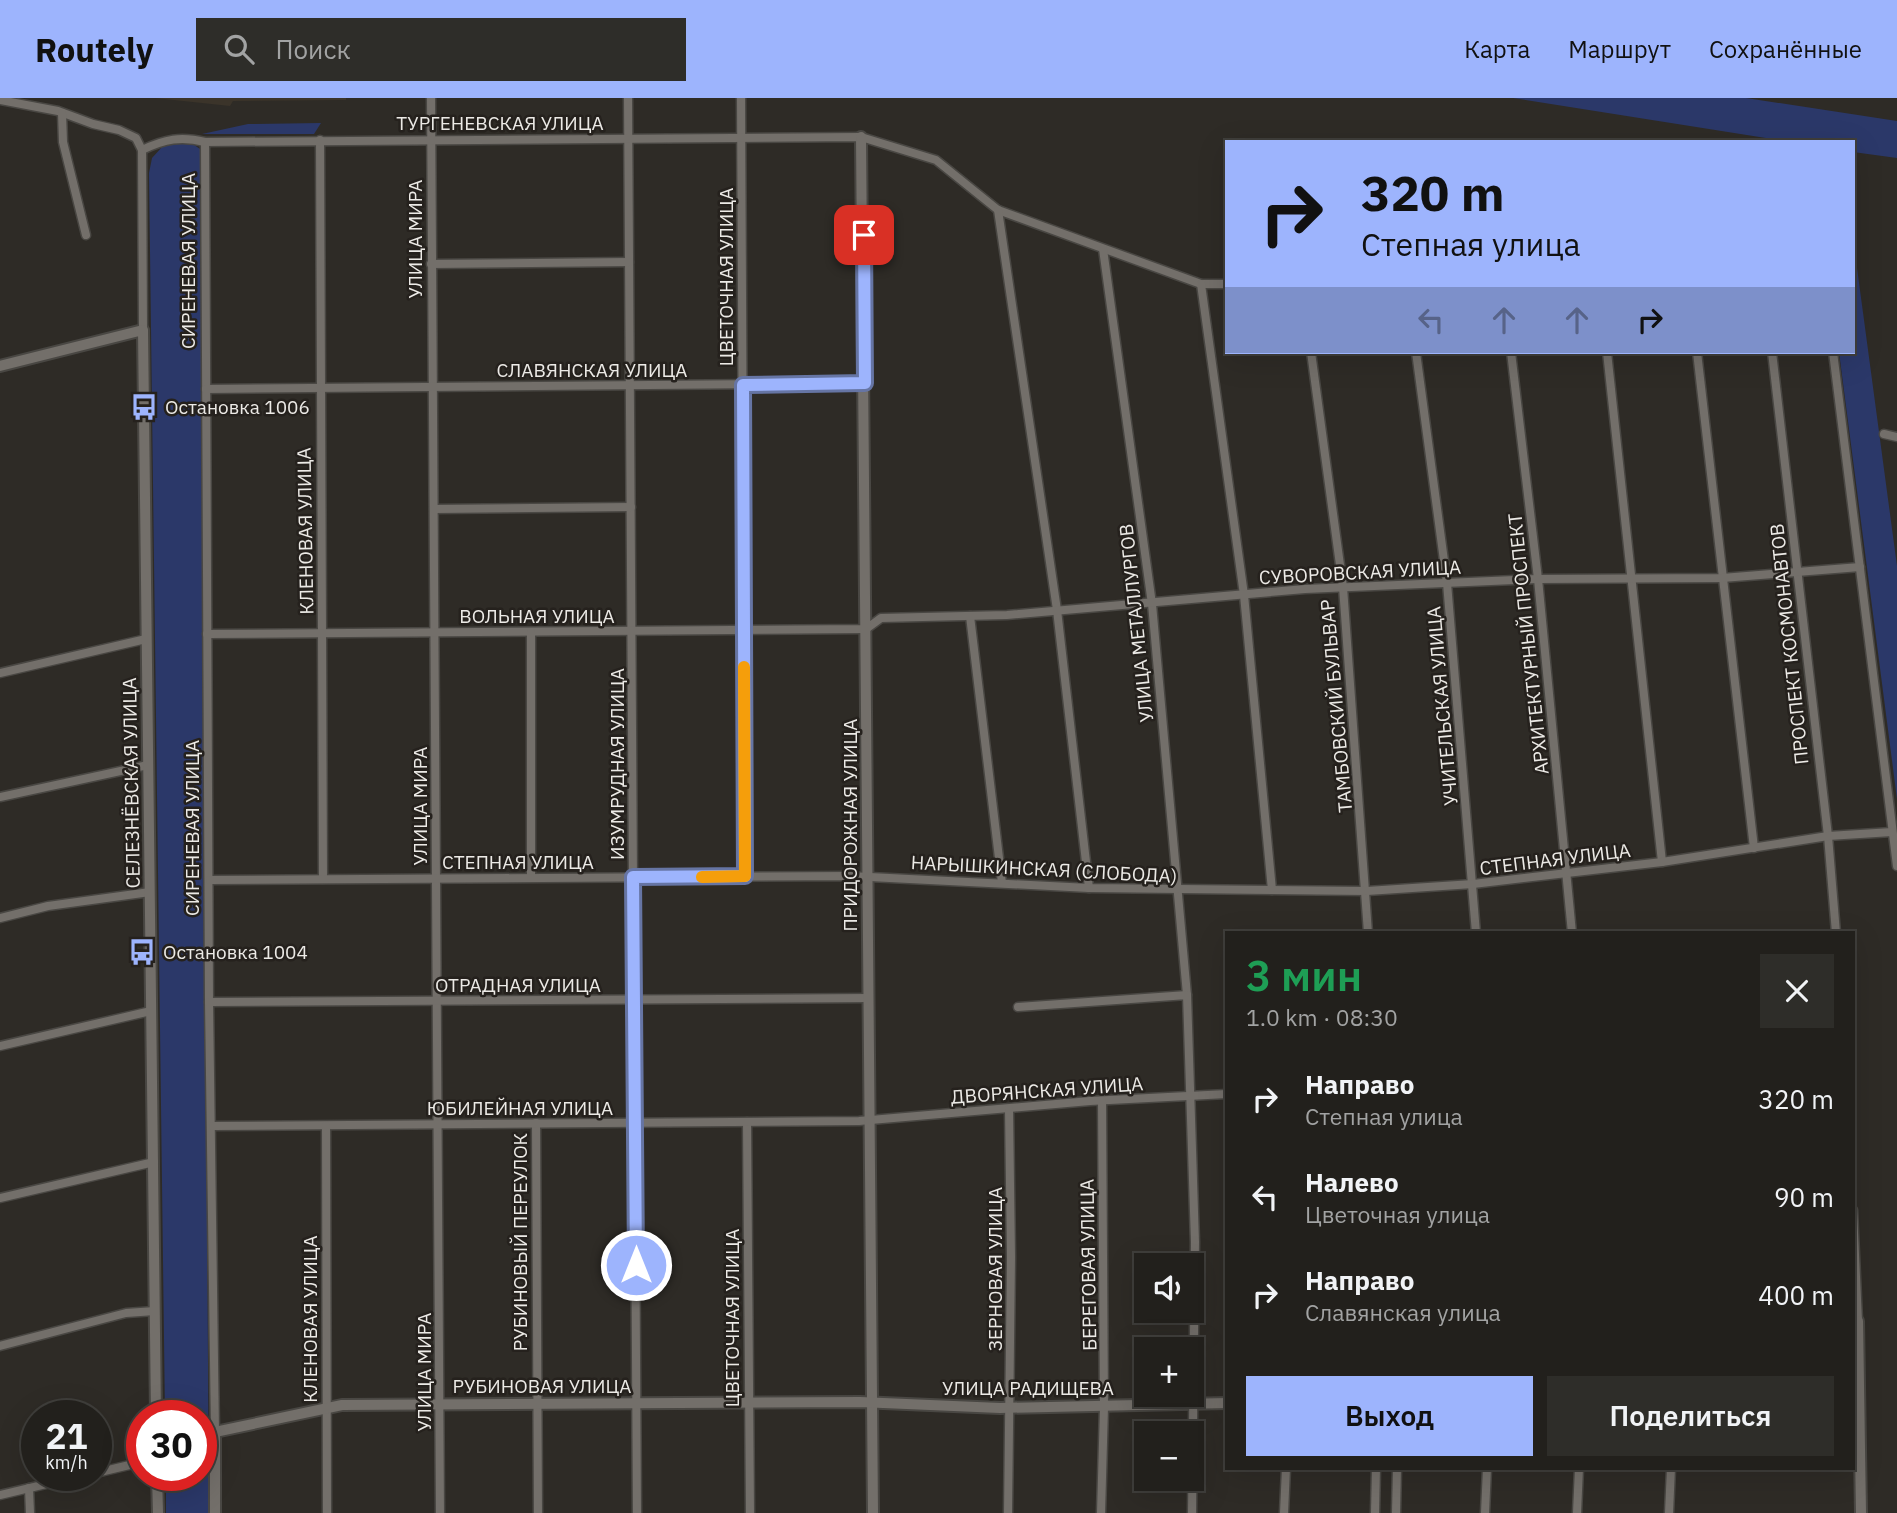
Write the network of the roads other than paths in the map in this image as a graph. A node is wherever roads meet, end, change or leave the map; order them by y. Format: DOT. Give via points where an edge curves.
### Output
graph roads {
  1 [pos="431,98"];
  2 [pos="628,98"];
  3 [pos="741,98"];
  4 [pos="0,100"];
  5 [pos="62,113"];
  6 [pos="861,137"];
  7 [pos="431,139"];
  8 [pos="628,139"];
  9 [pos="741,139"];
  10 [pos="320,140"];
  11 [pos="205,142"];
  12 [pos="142,150"];
  13 [pos="998,210"];
  14 [pos="86,235"];
  15 [pos="1103,249"];
  16 [pos="629,262"];
  17 [pos="431,264"];
  18 [pos="1201,284"];
  19 [pos="1225,284"];
  20 [pos="143,330"];
  21 [pos="1311,354"];
  22 [pos="1416,354"];
  23 [pos="1511,354"];
  24 [pos="1607,354"];
  25 [pos="1697,354"];
  26 [pos="1772,354"];
  27 [pos="1833,354"];
  28 [pos="0,366"];
  29 [pos="865,383"];
  30 [pos="630,385"];
  31 [pos="743,385"];
  32 [pos="432,386"];
  33 [pos="320,388"];
  34 [pos="206,390"];
  35 [pos="1884,434"];
  36 [pos="1897,437"];
  37 [pos="631,507"];
  38 [pos="434,509"];
  39 [pos="1860,567"];
  40 [pos="1799,572"];
  41 [pos="1632,578"];
  42 [pos="1722,578"];
  43 [pos="1538,579"];
  44 [pos="1447,583"];
  45 [pos="1343,587"];
  46 [pos="1244,595"];
  47 [pos="1152,604"];
  48 [pos="1057,610"];
  49 [pos="971,616"];
  50 [pos="866,629"];
  51 [pos="632,631"];
  52 [pos="744,631"];
  53 [pos="434,632"];
  54 [pos="531,632"];
  55 [pos="207,634"];
  56 [pos="322,634"];
  57 [pos="146,639"];
  58 [pos="0,673"];
  59 [pos="148,765"];
  60 [pos="0,797"];
  61 [pos="1892,832"];
  62 [pos="1828,836"];
  63 [pos="1754,848"];
  64 [pos="1662,862"];
  65 [pos="1897,866"];
  66 [pos="1568,873"];
  67 [pos="745,876"];
  68 [pos="868,876"];
  69 [pos="436,877"];
  70 [pos="531,877"];
  71 [pos="633,877"];
  72 [pos="323,879"];
  73 [pos="210,880"];
  74 [pos="1002,883"];
  75 [pos="1473,884"];
  76 [pos="1089,888"];
  77 [pos="1219,890"];
  78 [pos="1272,890"];
  79 [pos="1178,891"];
  80 [pos="1367,891"];
  81 [pos="150,892"];
  82 [pos="0,918"];
  83 [pos="1368,931"];
  84 [pos="1476,931"];
  85 [pos="1572,931"];
  86 [pos="1836,931"];
  87 [pos="1187,995"];
  88 [pos="869,998"];
  89 [pos="436,1001"];
  90 [pos="633,1001"];
  91 [pos="209,1002"];
  92 [pos="1018,1007"];
  93 [pos="151,1011"];
  94 [pos="0,1046"];
  95 [pos="1225,1094"];
  96 [pos="1190,1096"];
  97 [pos="1102,1101"];
  98 [pos="1009,1109"];
  99 [pos="870,1120"];
  100 [pos="747,1122"];
  101 [pos="438,1123"];
  102 [pos="536,1123"];
  103 [pos="635,1123"];
  104 [pos="213,1126"];
  105 [pos="326,1126"];
  106 [pos="154,1162"];
  107 [pos="0,1198"];
  108 [pos="155,1311"];
  109 [pos="1855,1321"];
  110 [pos="1194,1337"];
  111 [pos="0,1346"];
  112 [pos="156,1400"];
  113 [pos="215,1400"];
  114 [pos="872,1402"];
  115 [pos="749,1403"];
  116 [pos="1225,1403"];
  117 [pos="440,1404"];
  118 [pos="536,1404"];
  119 [pos="636,1404"];
  120 [pos="1204,1404"];
  121 [pos="1134,1406"];
  122 [pos="326,1407"];
  123 [pos="1011,1407"];
  124 [pos="1104,1407"];
  125 [pos="1195,1407"];
  126 [pos="217,1432"];
  127 [pos="1286,1470"];
  128 [pos="1376,1470"];
  129 [pos="1397,1470"];
  130 [pos="1487,1470"];
  131 [pos="1579,1470"];
  132 [pos="1671,1470"];
  133 [pos="21,1490"];
  134 [pos="29,1491"];
  135 [pos="157,1491"];
  136 [pos="215,1491"];
  137 [pos="0,1495"];
  138 [pos="30,1513"];
  139 [pos="158,1513"];
  140 [pos="215,1513"];
  141 [pos="327,1513"];
  142 [pos="440,1513"];
  143 [pos="538,1513"];
  144 [pos="637,1513"];
  145 [pos="750,1513"];
  146 [pos="873,1513"];
  147 [pos="1009,1513"];
  148 [pos="1101,1513"];
  149 [pos="1192,1513"];
  150 [pos="1284,1513"];
  151 [pos="1375,1513"];
  152 [pos="1396,1513"];
  153 [pos="1485,1513"];
  154 [pos="1577,1513"];
  155 [pos="1669,1513"];
  156 [pos="1861,1513"];
  1 -- 7 [label="street, УЛИЦА МИРА"];
  2 -- 8 [label="street, ИЗУМРУДНАЯ УЛИЦА"];
  3 -- 9 [label="street, ЦВЕТОЧНАЯ УЛИЦА"];
  4 -- 5 [label="street"];
  5 -- 12 [label="street" via="128,133"];
  5 -- 14 [label="street" via="63,142"];
  6 -- 9 [label="street, ТУРГЕНЕВСКАЯ УЛИЦА"];
  6 -- 13 [label="street, ТУРГЕНЕВСКАЯ УЛИЦА" via="936,160"];
  6 -- 29 [label="street, ПРИДОРОЖНАЯ УЛИЦА"];
  7 -- 8 [label="street, ТУРГЕНЕВСКАЯ УЛИЦА"];
  7 -- 10 [label="street, ТУРГЕНЕВСКАЯ УЛИЦА"];
  7 -- 17 [label="street, УЛИЦА МИРА"];
  8 -- 9 [label="street, ТУРГЕНЕВСКАЯ УЛИЦА"];
  8 -- 16 [label="street, ИЗУМРУДНАЯ УЛИЦА"];
  9 -- 31 [label="street, ЦВЕТОЧНАЯ УЛИЦА"];
  10 -- 11 [label="street, ТУРГЕНЕВСКАЯ УЛИЦА"];
  10 -- 33 [label="street, КЛЕНОВАЯ УЛИЦА"];
  11 -- 12 [label="street, ТУРГЕНЕВСКАЯ УЛИЦА" via="185,137"];
  11 -- 34 [label="street, СИРЕНЕВАЯ УЛИЦА"];
  12 -- 20 [label="street, СЕЛЕЗНЁВСКАЯ УЛИЦА"];
  13 -- 15 [label="street, ТУРГЕНЕВСКАЯ УЛИЦА"];
  13 -- 48 [label="street"];
  15 -- 18 [label="street, ТУРГЕНЕВСКАЯ УЛИЦА"];
  15 -- 47 [label="street, УЛИЦА МЕТАЛЛУРГОВ"];
  16 -- 17 [label="street"];
  16 -- 30 [label="street, ИЗУМРУДНАЯ УЛИЦА"];
  17 -- 32 [label="street, УЛИЦА МИРА"];
  18 -- 19 [label="street, ТУРГЕНЕВСКАЯ УЛИЦА"];
  18 -- 46 [label="street"];
  20 -- 28 [label="street"];
  20 -- 57 [label="street, СЕЛЕЗНЁВСКАЯ УЛИЦА"];
  21 -- 45 [label="street, ТАМБОВСКИЙ БУЛЬВАР"];
  22 -- 44 [label="street, УЧИТЕЛЬСКАЯ УЛИЦА"];
  23 -- 43 [label="street, АРХИТЕКТУРНЫЙ ПРОСПЕКТ"];
  24 -- 41 [label="street"];
  25 -- 42 [label="street"];
  26 -- 40 [label="street, ПРОСПЕКТ КОСМОНАВТОВ"];
  27 -- 39 [label="street"];
  29 -- 31 [label="street, СЛАВЯНСКАЯ УЛИЦА"];
  29 -- 50 [label="street, ПРИДОРОЖНАЯ УЛИЦА"];
  30 -- 31 [label="street, СЛАВЯНСКАЯ УЛИЦА"];
  30 -- 32 [label="street, СЛАВЯНСКАЯ УЛИЦА"];
  30 -- 37 [label="street, ИЗУМРУДНАЯ УЛИЦА"];
  31 -- 52 [label="street, ЦВЕТОЧНАЯ УЛИЦА"];
  32 -- 33 [label="street, СЛАВЯНСКАЯ УЛИЦА"];
  32 -- 38 [label="street, УЛИЦА МИРА"];
  33 -- 34 [label="street, СЛАВЯНСКАЯ УЛИЦА"];
  33 -- 56 [label="street, КЛЕНОВАЯ УЛИЦА"];
  34 -- 55 [label="street, СИРЕНЕВАЯ УЛИЦА"];
  35 -- 36 [label="street"];
  37 -- 38 [label="street"];
  37 -- 51 [label="street, ИЗУМРУДНАЯ УЛИЦА"];
  38 -- 53 [label="street, УЛИЦА МИРА"];
  39 -- 40 [label="street, СУВОРОВСКАЯ УЛИЦА"];
  39 -- 61 [label="street"];
  40 -- 42 [label="street, СУВОРОВСКАЯ УЛИЦА"];
  40 -- 62 [label="street, ПРОСПЕКТ КОСМОНАВТОВ"];
  41 -- 42 [label="street, СУВОРОВСКАЯ УЛИЦА"];
  41 -- 43 [label="street, СУВОРОВСКАЯ УЛИЦА"];
  41 -- 64 [label="street"];
  42 -- 63 [label="street"];
  43 -- 44 [label="street, СУВОРОВСКАЯ УЛИЦА"];
  43 -- 66 [label="street, АРХИТЕКТУРНЫЙ ПРОСПЕКТ"];
  44 -- 45 [label="street, СУВОРОВСКАЯ УЛИЦА"];
  44 -- 75 [label="street, УЧИТЕЛЬСКАЯ УЛИЦА"];
  45 -- 46 [label="street, СУВОРОВСКАЯ УЛИЦА"];
  45 -- 80 [label="street, ТАМБОВСКИЙ БУЛЬВАР"];
  46 -- 47 [label="street, СУВОРОВСКАЯ УЛИЦА"];
  46 -- 78 [label="street"];
  47 -- 48 [label="street, СУВОРОВСКАЯ УЛИЦА"];
  47 -- 79 [label="street, УЛИЦА МЕТАЛЛУРГОВ"];
  48 -- 49 [label="street, СУВОРОВСКАЯ УЛИЦА"];
  48 -- 76 [label="street"];
  49 -- 50 [label="street, СУВОРОВСКАЯ УЛИЦА" via="881,618"];
  49 -- 74 [label="street"];
  50 -- 52 [label="street, ВОЛЬНАЯ УЛИЦА"];
  50 -- 68 [label="street, ПРИДОРОЖНАЯ УЛИЦА"];
  51 -- 52 [label="street, ВОЛЬНАЯ УЛИЦА"];
  51 -- 54 [label="street, ВОЛЬНАЯ УЛИЦА"];
  51 -- 71 [label="street, ИЗУМРУДНАЯ УЛИЦА"];
  52 -- 67 [label="street, ЦВЕТОЧНАЯ УЛИЦА"];
  53 -- 54 [label="street, ВОЛЬНАЯ УЛИЦА"];
  53 -- 56 [label="street, ВОЛЬНАЯ УЛИЦА"];
  53 -- 69 [label="street, УЛИЦА МИРА"];
  54 -- 70 [label="street"];
  55 -- 56 [label="street, ВОЛЬНАЯ УЛИЦА"];
  55 -- 73 [label="street, СИРЕНЕВАЯ УЛИЦА"];
  56 -- 72 [label="street, КЛЕНОВАЯ УЛИЦА"];
  57 -- 58 [label="street"];
  57 -- 59 [label="street, СЕЛЕЗНЁВСКАЯ УЛИЦА"];
  59 -- 60 [label="street"];
  59 -- 81 [label="street, СЕЛЕЗНЁВСКАЯ УЛИЦА"];
  61 -- 62 [label="street, СТЕПНАЯ УЛИЦА"];
  61 -- 65 [label="street"];
  62 -- 63 [label="street, СТЕПНАЯ УЛИЦА"];
  62 -- 86 [label="street, ПРОСПЕКТ КОСМОНАВТОВ"];
  63 -- 64 [label="street, СТЕПНАЯ УЛИЦА"];
  64 -- 66 [label="street, СТЕПНАЯ УЛИЦА"];
  66 -- 75 [label="street, СТЕПНАЯ УЛИЦА"];
  66 -- 85 [label="street, АРХИТЕКТУРНЫЙ ПРОСПЕКТ"];
  67 -- 68 [label="street, СТЕПНАЯ УЛИЦА"];
  67 -- 71 [label="street, СТЕПНАЯ УЛИЦА"];
  68 -- 74 [label="street, НАРЫШКИНСКАЯ (СЛОБОДА)"];
  68 -- 88 [label="street, ПРИДОРОЖНАЯ УЛИЦА"];
  69 -- 70 [label="street, СТЕПНАЯ УЛИЦА"];
  69 -- 72 [label="street, СТЕПНАЯ УЛИЦА"];
  69 -- 89 [label="street, УЛИЦА МИРА"];
  70 -- 71 [label="street, СТЕПНАЯ УЛИЦА"];
  71 -- 90 [label="street, ИЗУМРУДНАЯ УЛИЦА"];
  72 -- 73 [label="street, СТЕПНАЯ УЛИЦА"];
  73 -- 91 [label="street, СИРЕНЕВАЯ УЛИЦА"];
  74 -- 76 [label="street, НАРЫШКИНСКАЯ (СЛОБОДА)"];
  75 -- 80 [label="street, СТЕПНАЯ УЛИЦА"];
  75 -- 84 [label="street, УЧИТЕЛЬСКАЯ УЛИЦА"];
  76 -- 79 [label="street, НАРЫШКИНСКАЯ (СЛОБОДА)"];
  77 -- 78 [label="street, СТЕПНАЯ УЛИЦА"];
  77 -- 79 [label="street, НАРЫШКИНСКАЯ (СЛОБОДА)"];
  78 -- 80 [label="street, СТЕПНАЯ УЛИЦА"];
  79 -- 87 [label="street, УЛИЦА МЕТАЛЛУРГОВ"];
  80 -- 83 [label="street, ТАМБОВСКИЙ БУЛЬВАР"];
  81 -- 82 [label="street" via="48,906"];
  81 -- 93 [label="street, СЕЛЕЗНЁВСКАЯ УЛИЦА"];
  87 -- 92 [label="street"];
  87 -- 96 [label="street, УЛИЦА МЕТАЛЛУРГОВ"];
  88 -- 90 [label="street, ОТРАДНАЯ УЛИЦА"];
  88 -- 99 [label="street, ПРИДОРОЖНАЯ УЛИЦА"];
  89 -- 90 [label="street, ОТРАДНАЯ УЛИЦА"];
  89 -- 91 [label="street, ОТРАДНАЯ УЛИЦА"];
  89 -- 101 [label="street, УЛИЦА МИРА"];
  90 -- 103 [label="street, ИЗУМРУДНАЯ УЛИЦА"];
  91 -- 104 [label="street, СИРЕНЕВАЯ УЛИЦА"];
  93 -- 94 [label="street"];
  93 -- 106 [label="street, СЕЛЕЗНЁВСКАЯ УЛИЦА"];
  95 -- 96 [label="street, ДВОРЯНСКАЯ УЛИЦА"];
  96 -- 97 [label="street, ДВОРЯНСКАЯ УЛИЦА"];
  96 -- 110 [label="street"];
  97 -- 98 [label="street, ДВОРЯНСКАЯ УЛИЦА"];
  97 -- 124 [label="street, БЕРЕГОВАЯ УЛИЦА"];
  98 -- 99 [label="street, ДВОРЯНСКАЯ УЛИЦА"];
  98 -- 123 [label="street, ЗЕРНОВАЯ УЛИЦА"];
  99 -- 100 [label="street, ЮБИЛЕЙНАЯ УЛИЦА"];
  99 -- 114 [label="street, ПРИДОРОЖНАЯ УЛИЦА"];
  100 -- 103 [label="street, ЮБИЛЕЙНАЯ УЛИЦА"];
  100 -- 115 [label="street, ЦВЕТОЧНАЯ УЛИЦА"];
  101 -- 102 [label="street, ЮБИЛЕЙНАЯ УЛИЦА"];
  101 -- 105 [label="street, ЮБИЛЕЙНАЯ УЛИЦА"];
  101 -- 117 [label="street, УЛИЦА МИРА"];
  102 -- 103 [label="street, ЮБИЛЕЙНАЯ УЛИЦА"];
  102 -- 118 [label="street, РУБИНОВЫЙ ПЕРЕУЛОК"];
  103 -- 119 [label="street, ИЗУМРУДНАЯ УЛИЦА"];
  104 -- 105 [label="street, ЮБИЛЕЙНАЯ УЛИЦА"];
  104 -- 113 [label="street, СИРЕНЕВАЯ УЛИЦА"];
  105 -- 122 [label="street, КЛЕНОВАЯ УЛИЦА"];
  106 -- 107 [label="street"];
  106 -- 108 [label="street, СЕЛЕЗНЁВСКАЯ УЛИЦА"];
  108 -- 111 [label="street" via="126,1313"];
  108 -- 112 [label="street, СЕЛЕЗНЁВСКАЯ УЛИЦА"];
  109 -- 156 [label="street"];
  114 -- 115 [label="street, РУБИНОВАЯ УЛИЦА"];
  114 -- 123 [label="street, УЛИЦА РАДИЩЕВА"];
  114 -- 146 [label="street, ПРИДОРОЖНАЯ УЛИЦА"];
  115 -- 119 [label="street, РУБИНОВАЯ УЛИЦА"];
  115 -- 145 [label="street, ЦВЕТОЧНАЯ УЛИЦА"];
  116 -- 120 [label="street, УЛИЦА РАДИЩЕВА"];
  117 -- 118 [label="street, РУБИНОВАЯ УЛИЦА"];
  117 -- 122 [label="street, РУБИНОВАЯ УЛИЦА"];
  117 -- 142 [label="street, УЛИЦА МИРА"];
  118 -- 119 [label="street, РУБИНОВАЯ УЛИЦА"];
  118 -- 143 [label="street, РУБИНОВЫЙ ПЕРЕУЛОК"];
  119 -- 144 [label="street, ИЗУМРУДНАЯ УЛИЦА"];
  121 -- 124 [label="street, УЛИЦА РАДИЩЕВА"];
  122 -- 126 [label="street, РУБИНОВАЯ УЛИЦА"];
  122 -- 141 [label="street, КЛЕНОВАЯ УЛИЦА"];
  123 -- 124 [label="street, УЛИЦА РАДИЩЕВА"];
  123 -- 147 [label="street, ЗЕРНОВАЯ УЛИЦА"];
  124 -- 148 [label="street, БЕРЕГОВАЯ УЛИЦА"];
  125 -- 149 [label="street"];
  127 -- 150 [label="street"];
  128 -- 151 [label="street"];
  129 -- 152 [label="street"];
  130 -- 153 [label="street"];
  131 -- 154 [label="street"];
  132 -- 155 [label="street"];
  133 -- 137 [label="street"];
  134 -- 138 [label="street"];
  135 -- 139 [label="street"];
  136 -- 140 [label="street, СИРЕНЕВАЯ УЛИЦА"];
}
